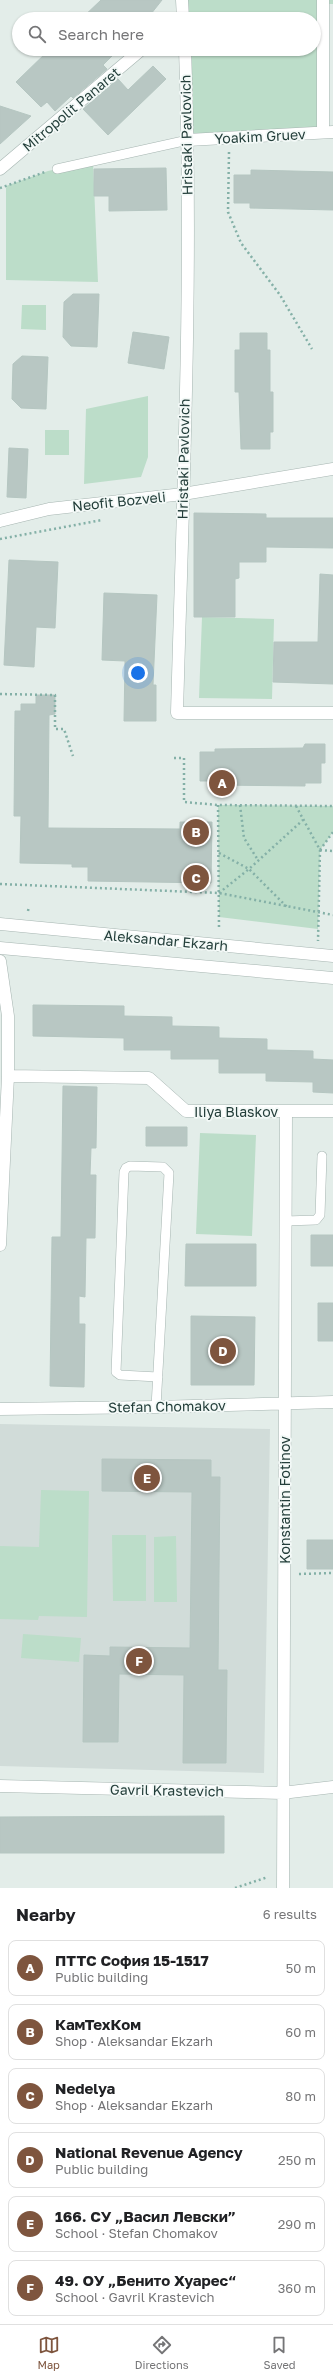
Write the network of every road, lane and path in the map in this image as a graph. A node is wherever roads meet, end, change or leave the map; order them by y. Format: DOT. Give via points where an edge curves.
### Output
graph roads {
  1 [pos="182,0"];
  2 [pos="323,0"];
  3 [pos="181,12"];
  4 [pos="134,56"];
  5 [pos="184,56"];
  6 [pos="328,132"];
  7 [pos="230,137"];
  8 [pos="188,140"];
  9 [pos="0,169"];
  10 [pos="57,169"];
  11 [pos="0,188"];
  12 [pos="312,349"];
  13 [pos="333,469"];
  14 [pos="183,494"];
  15 [pos="108,519"];
  16 [pos="0,521"];
  17 [pos="0,540"];
  18 [pos="0,694"];
  19 [pos="333,713"];
  20 [pos="73,756"];
  21 [pos="174,758"];
  22 [pos="218,805"];
  23 [pos="240,805"];
  24 [pos="295,805"];
  25 [pos="333,806"];
  26 [pos="303,820"];
  27 [pos="333,832"];
  28 [pos="320,850"];
  29 [pos="333,850"];
  30 [pos="218,853"];
  31 [pos="258,860"];
  32 [pos="249,869"];
  33 [pos="0,884"];
  34 [pos="219,893"];
  35 [pos="29,906"];
  36 [pos="287,907"];
  37 [pos="28,911"];
  38 [pos="318,914"];
  39 [pos="333,915"];
  40 [pos="0,924"];
  41 [pos="219,929"];
  42 [pos="318,942"];
  43 [pos="0,948"];
  44 [pos="333,956"];
  45 [pos="0,961"];
  46 [pos="333,978"];
  47 [pos="8,1076"];
  48 [pos="286,1111"];
  49 [pos="333,1111"];
  50 [pos="322,1156"];
  51 [pos="286,1221"];
  52 [pos="0,1245"];
  53 [pos="158,1377"];
  54 [pos="333,1402"];
  55 [pos="285,1403"];
  56 [pos="156,1407"];
  57 [pos="0,1409"];
  58 [pos="333,1573"];
  59 [pos="284,1574"];
  60 [pos="0,1786"];
  61 [pos="333,1787"];
  62 [pos="282,1793"];
  63 [pos="283,1872"];
  64 [pos="235,1888"];
  65 [pos="283,1888"];
  1 -- 3 [label="street"];
  2 -- 6 [label="street"];
  4 -- 9 [label="street, Mitropolit Panaret"];
  5 -- 8 [label="street, Hristaki Pavlovich"];
  6 -- 7 [label="street, Yoakim Gruev"];
  7 -- 8 [label="street, Yoakim Gruev"];
  7 -- 12 [label="path" via="228,212 241,243 280,295"];
  8 -- 10 [label="lane"];
  8 -- 14 [label="street, Hristaki Pavlovich"];
  10 -- 11 [label="path"];
  13 -- 14 [label="street, Neofit Bozveli"];
  14 -- 16 [label="street, Neofit Bozveli" via="49,509"];
  14 -- 19 [label="street, Hristaki Pavlovich" via="177,713"];
  15 -- 17 [label="path"];
  18 -- 20 [label="path" via="55,695 55,729 64,729"];
  21 -- 22 [label="path" via="184,758 184,802"];
  22 -- 23 [label="path"];
  22 -- 30 [label="path"];
  23 -- 24 [label="path"];
  23 -- 31 [label="path" via="244,838"];
  24 -- 25 [label="path"];
  24 -- 26 [label="path"];
  26 -- 28 [label="path"];
  26 -- 31 [label="path"];
  27 -- 28 [label="path"];
  28 -- 29 [label="path"];
  28 -- 38 [label="path"];
  30 -- 32 [label="path"];
  30 -- 34 [label="path"];
  31 -- 32 [label="path"];
  32 -- 34 [label="path"];
  32 -- 36 [label="path"];
  33 -- 34 [label="path"];
  34 -- 36 [label="path"];
  34 -- 41 [label="path"];
  35 -- 37 [label="path"];
  36 -- 38 [label="path"];
  38 -- 39 [label="path"];
  38 -- 42 [label="path"];
  40 -- 44 [label="street, Aleksandar Ekzarh"];
  43 -- 46 [label="street, Aleksandar Ekzarh"];
  45 -- 47 [label="street" via="8,1016"];
  47 -- 48 [label="street, Iliya Blaskov" via="149,1078 186,1111"];
  47 -- 52 [label="street"];
  48 -- 49 [label="street, Iliya Blaskov"];
  48 -- 51 [label="street, Konstantin Fotinov"];
  50 -- 51 [label="lane" via="320,1215 316,1220"];
  51 -- 55 [label="street, Konstantin Fotinov"];
  53 -- 53 [label="lane" via="169,1173 163,1167 130,1166 124,1172 116,1372 120,1375"];
  53 -- 56 [label="lane"];
  54 -- 55 [label="street, Stefan Chomakov"];
  55 -- 56 [label="street, Stefan Chomakov"];
  55 -- 59 [label="street, Konstantin Fotinov"];
  56 -- 57 [label="street, Stefan Chomakov"];
  58 -- 59 [label="path"];
  59 -- 62 [label="street, Konstantin Fotinov"];
  60 -- 62 [label="street, Gavril Krastevich"];
  61 -- 62 [label="street, Gavril Krastevich"];
  62 -- 63 [label="street, Konstantin Fotinov"];
  63 -- 64 [label="path"];
  63 -- 65 [label="street, Konstantin Fotinov"];
}
